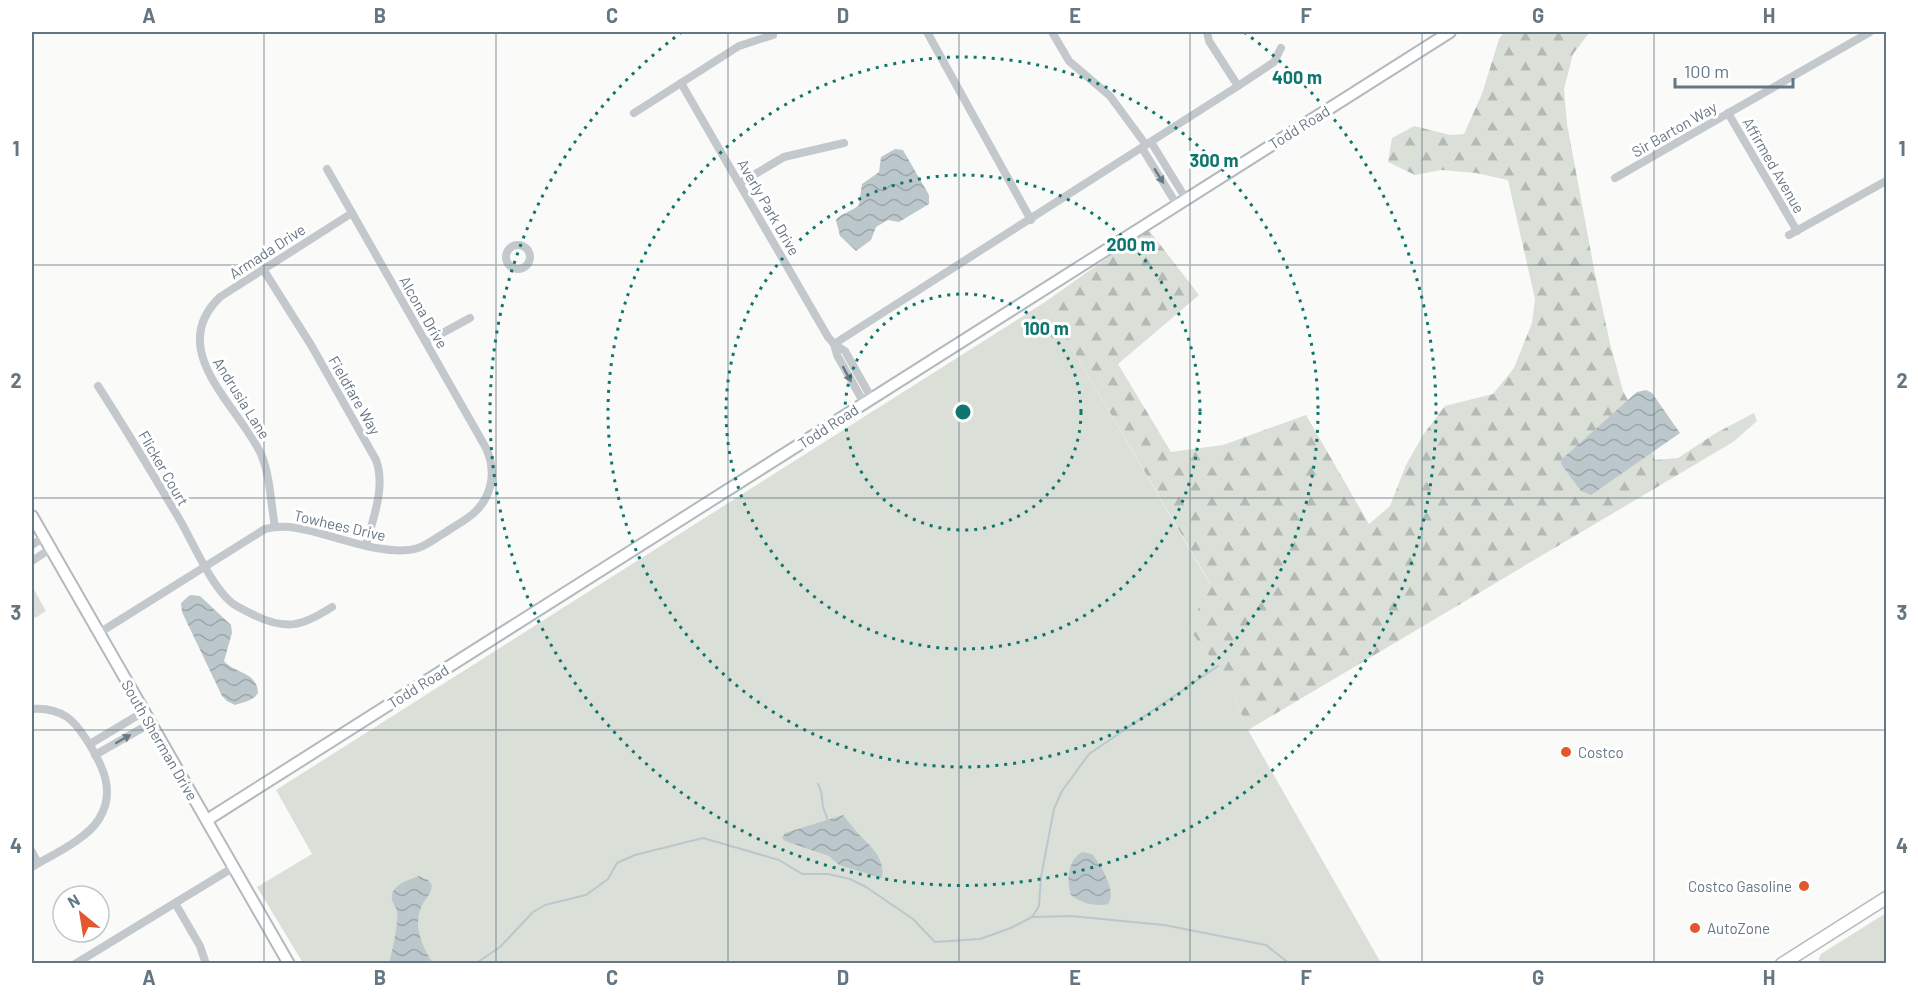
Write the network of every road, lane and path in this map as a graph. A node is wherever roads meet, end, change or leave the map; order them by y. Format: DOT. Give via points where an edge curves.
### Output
graph roads {
  1 [pos="927,32"];
  2 [pos="1052,32"];
  3 [pos="1207,32"];
  4 [pos="1450,32"];
  5 [pos="1870,32"];
  6 [pos="773,35"];
  7 [pos="1281,48"];
  8 [pos="681,82"];
  9 [pos="1238,86"];
  10 [pos="634,113"];
  11 [pos="1728,113"];
  12 [pos="844,143"];
  13 [pos="1146,145"];
  14 [pos="327,169"];
  15 [pos="1615,178"];
  16 [pos="1887,181"];
  17 [pos="740,183"];
  18 [pos="1181,202"];
  19 [pos="352,213"];
  20 [pos="1030,220"];
  21 [pos="263,269"];
  22 [pos="470,318"];
  23 [pos="203,319"];
  24 [pos="426,342"];
  25 [pos="834,344"];
  26 [pos="98,386"];
  27 [pos="868,401"];
  28 [pos="492,470"];
  29 [pos="32,516"];
  30 [pos="275,527"];
  31 [pos="43,538"];
  32 [pos="32,545"];
  33 [pos="366,545"];
  34 [pos="50,549"];
  35 [pos="32,561"];
  36 [pos="205,566"];
  37 [pos="332,607"];
  38 [pos="99,633"];
  39 [pos="32,709"];
  40 [pos="144,711"];
  41 [pos="151,723"];
  42 [pos="90,744"];
  43 [pos="95,755"];
  44 [pos="207,820"];
  45 [pos="32,852"];
  46 [pos="35,865"];
  47 [pos="234,867"];
  48 [pos="1887,898"];
  49 [pos="175,903"];
  50 [pos="75,963"];
  51 [pos="206,963"];
  52 [pos="289,963"];
  53 [pos="1782,963"];
  1 -- 20 [label="street"];
  2 -- 13 [label="street" via="1069,61 1110,96"];
  3 -- 9 [label="street"];
  4 -- 18 [label="street, Todd Road"];
  5 -- 11 [label="street, Sir Barton Way"];
  6 -- 8 [label="street" via="739,46"];
  7 -- 9 [label="street" via="1274,62"];
  8 -- 10 [label="street"];
  8 -- 17 [label="street, Averly Park Drive"];
  9 -- 13 [label="street"];
  11 -- 15 [label="street, Sir Barton Way"];
  11 -- 16 [label="street, Affirmed Avenue" via="1793,233"];
  12 -- 17 [label="street" via="784,157"];
  13 -- 18 [label="street"];
  13 -- 20 [label="street"];
  14 -- 19 [label="street, Alcona Drive"];
  17 -- 25 [label="street, Averly Park Drive"];
  18 -- 27 [label="street, Todd Road"];
  19 -- 21 [label="street, Armada Drive"];
  19 -- 24 [label="street, Alcona Drive"];
  20 -- 25 [label="street"];
  21 -- 23 [label="street, Armada Drive" via="220,297"];
  21 -- 33 [label="street, Fieldfare Way" via="378,465 380,487"];
  22 -- 24 [label="street"];
  23 -- 30 [label="street, Andrusia Lane" via="199,335 201,356 261,456"];
  24 -- 28 [label="street, Alcona Drive" via="486,448"];
  25 -- 27 [label="street, Averly Park Drive" via="845,351"];
  26 -- 36 [label="street, Flicker Court"];
  27 -- 44 [label="street, Todd Road"];
  28 -- 33 [label="street, Towhees Drive" via="490,489 480,507 427,544 399,551"];
  29 -- 31 [label="street, South Sherman Drive"];
  30 -- 33 [label="street, Towhees Drive" via="294,527"];
  30 -- 36 [label="street, Towhees Drive" via="254,534"];
  31 -- 32 [label="street"];
  31 -- 34 [label="street, South Sherman Drive"];
  34 -- 35 [label="street"];
  34 -- 38 [label="street, South Sherman Drive"];
  36 -- 37 [label="street, Flicker Court" via="231,602 271,623 301,624"];
  36 -- 38 [label="street, Towhees Drive"];
  38 -- 40 [label="street, South Sherman Drive"];
  39 -- 42 [label="street" via="66,717"];
  40 -- 41 [label="street, South Sherman Drive"];
  40 -- 42 [label="street"];
  43 -- 41 [label="street, one-way"];
  41 -- 44 [label="street, South Sherman Drive"];
  42 -- 43 [label="street"];
  43 -- 46 [label="street" via="107,781 103,813 84,835"];
  44 -- 47 [label="street, South Sherman Drive"];
  45 -- 46 [label="street"];
  47 -- 49 [label="street"];
  47 -- 52 [label="street, South Sherman Drive"];
  48 -- 53 [label="main road"];
  49 -- 50 [label="street"];
  49 -- 51 [label="street"];
}
